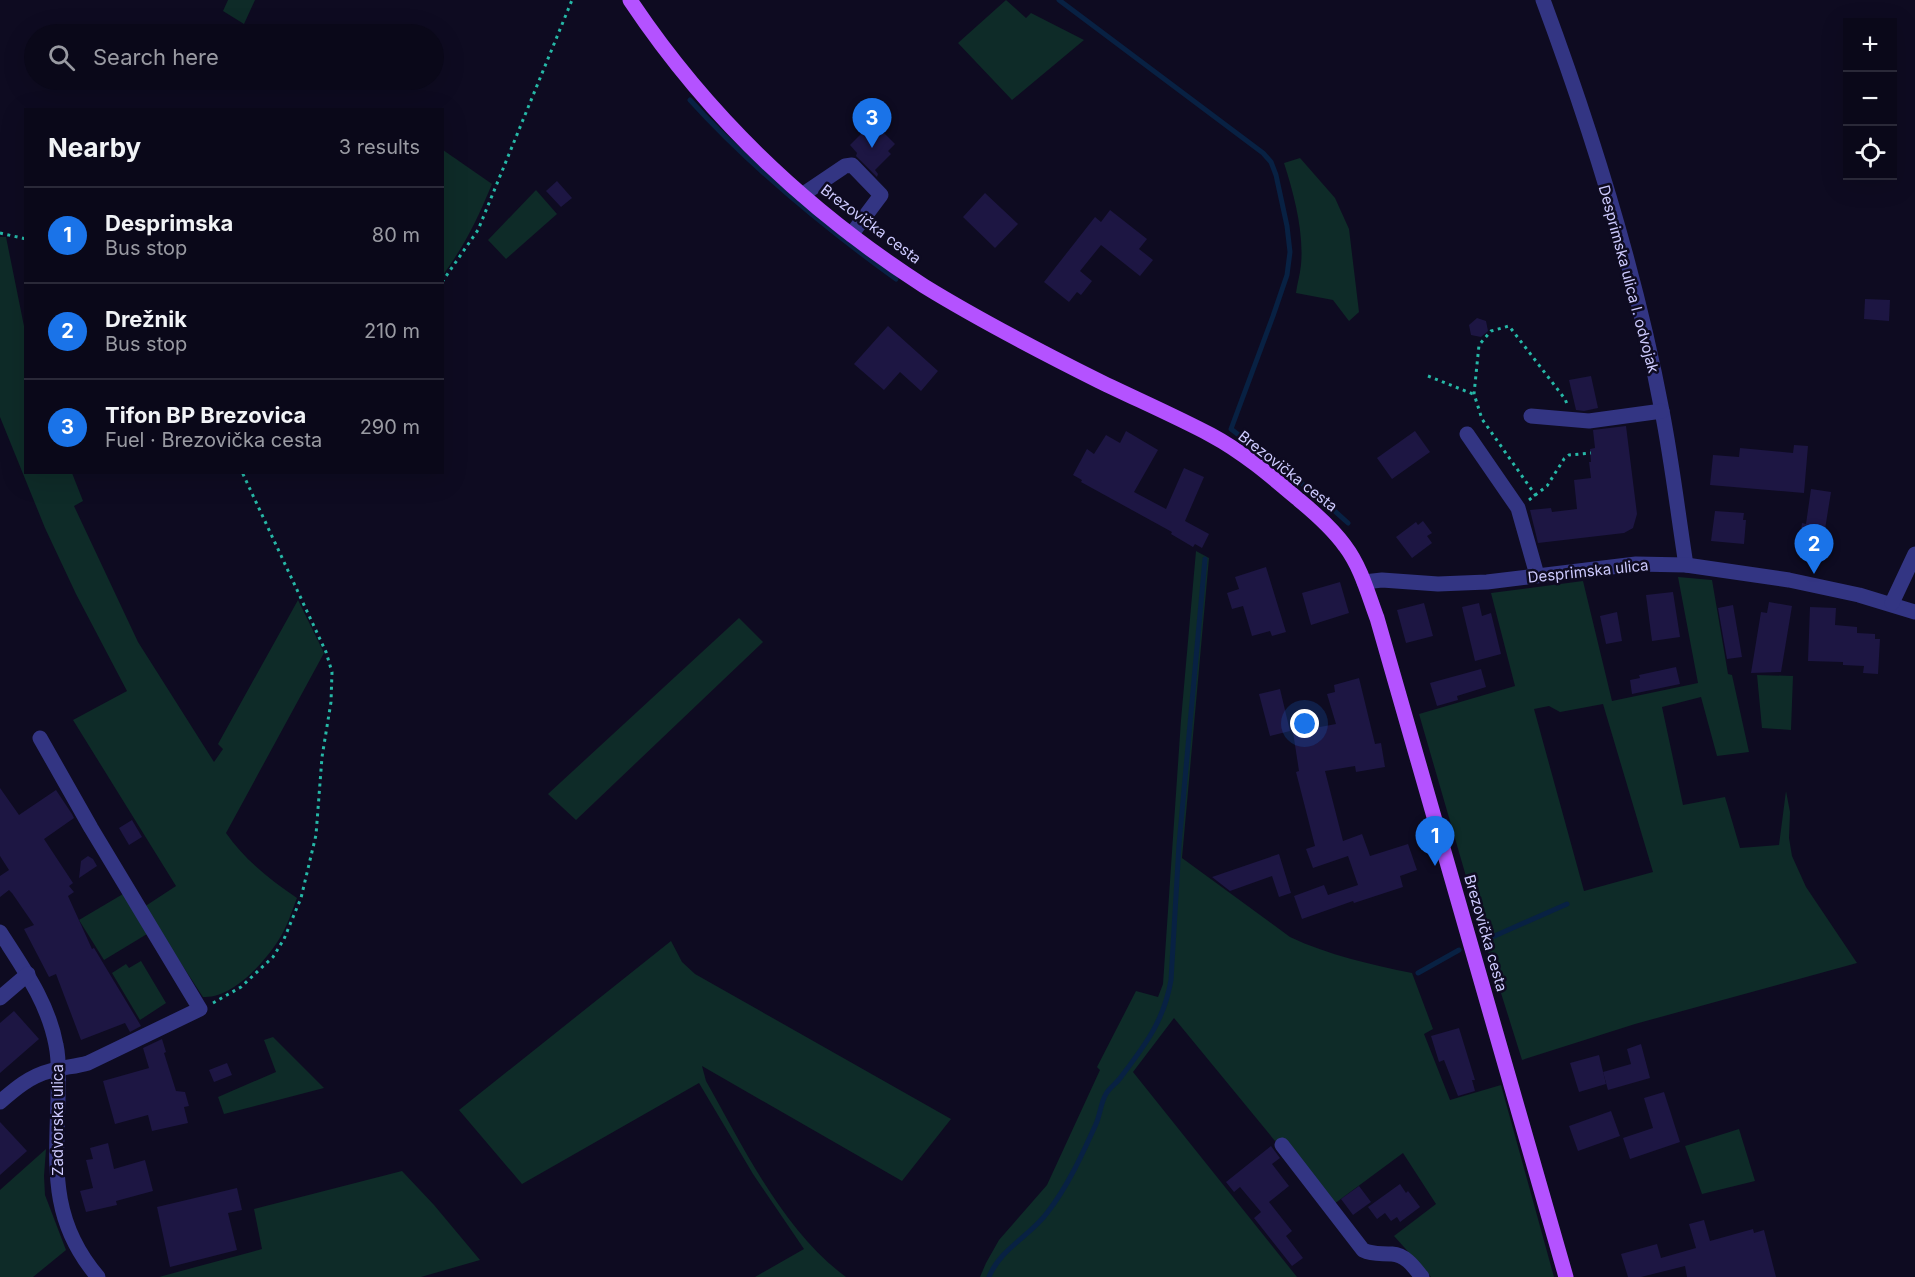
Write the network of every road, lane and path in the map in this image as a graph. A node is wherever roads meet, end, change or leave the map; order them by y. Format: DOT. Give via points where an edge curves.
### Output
graph roads {
  1 [pos="572,0"];
  2 [pos="630,0"];
  3 [pos="1543,0"];
  4 [pos="802,195"];
  5 [pos="0,233"];
  6 [pos="851,235"];
  7 [pos="24,239"];
  8 [pos="444,279"];
  9 [pos="1428,376"];
  10 [pos="1474,394"];
  11 [pos="1662,411"];
  12 [pos="1531,416"];
  13 [pos="1567,419"];
  14 [pos="1467,434"];
  15 [pos="1591,453"];
  16 [pos="243,474"];
  17 [pos="1536,496"];
  18 [pos="1518,508"];
  19 [pos="1915,554"];
  20 [pos="1686,565"];
  21 [pos="1537,575"];
  22 [pos="1364,582"];
  23 [pos="1892,603"];
  24 [pos="1915,612"];
  25 [pos="40,738"];
  26 [pos="0,932"];
  27 [pos="28,974"];
  28 [pos="0,998"];
  29 [pos="200,1009"];
  30 [pos="58,1069"];
  31 [pos="0,1102"];
  32 [pos="1282,1145"];
  33 [pos="98,1277"];
  34 [pos="1422,1277"];
  35 [pos="1566,1277"];
  1 -- 8 [label="path" via="478,230"];
  2 -- 4 [label="main road, Brezovička cesta" via="700,95 733,132"];
  3 -- 11 [label="street, Desprimska ulica I. odvojak" via="1608,193"];
  4 -- 6 [label="main road, Brezovička cesta"];
  4 -- 6 [label="street" via="852,165 881,195"];
  5 -- 7 [label="path"];
  6 -- 22 [label="main road, Brezovička cesta" via="998,330 1238,452 1331,528 1353,557"];
  9 -- 10 [label="path"];
  10 -- 13 [label="path" via="1479,345 1491,331 1509,326 1565,399"];
  10 -- 17 [label="path" via="1482,419"];
  11 -- 13 [label="street" via="1589,421"];
  11 -- 20 [label="street, Desprimska ulica I. odvojak"];
  12 -- 13 [label="street"];
  14 -- 18 [label="street"];
  15 -- 17 [label="path" via="1569,455"];
  16 -- 29 [label="path" via="327,652 333,688 322,757 316,835 292,922 273,957 257,974 232,993"];
  17 -- 18 [label="path"];
  18 -- 21 [label="street"];
  19 -- 23 [label="street"];
  20 -- 21 [label="street, Desprimska ulica" via="1636,564"];
  20 -- 23 [label="street, Desprimska ulica" via="1789,580"];
  21 -- 22 [label="street, Desprimska ulica" via="1438,584"];
  22 -- 35 [label="main road, Brezovička cesta"];
  23 -- 24 [label="street, Desprimska ulica"];
  25 -- 29 [label="street"];
  26 -- 27 [label="street, Zadvorska ulica"];
  27 -- 28 [label="street"];
  27 -- 30 [label="street, Zadvorska ulica" via="52,1028"];
  29 -- 30 [label="street" via="88,1063"];
  30 -- 31 [label="street" via="30,1078"];
  30 -- 33 [label="street, Zadvorska ulica" via="56,1177 60,1202 79,1249"];
  32 -- 34 [label="street" via="1363,1250 1401,1256"];
}
